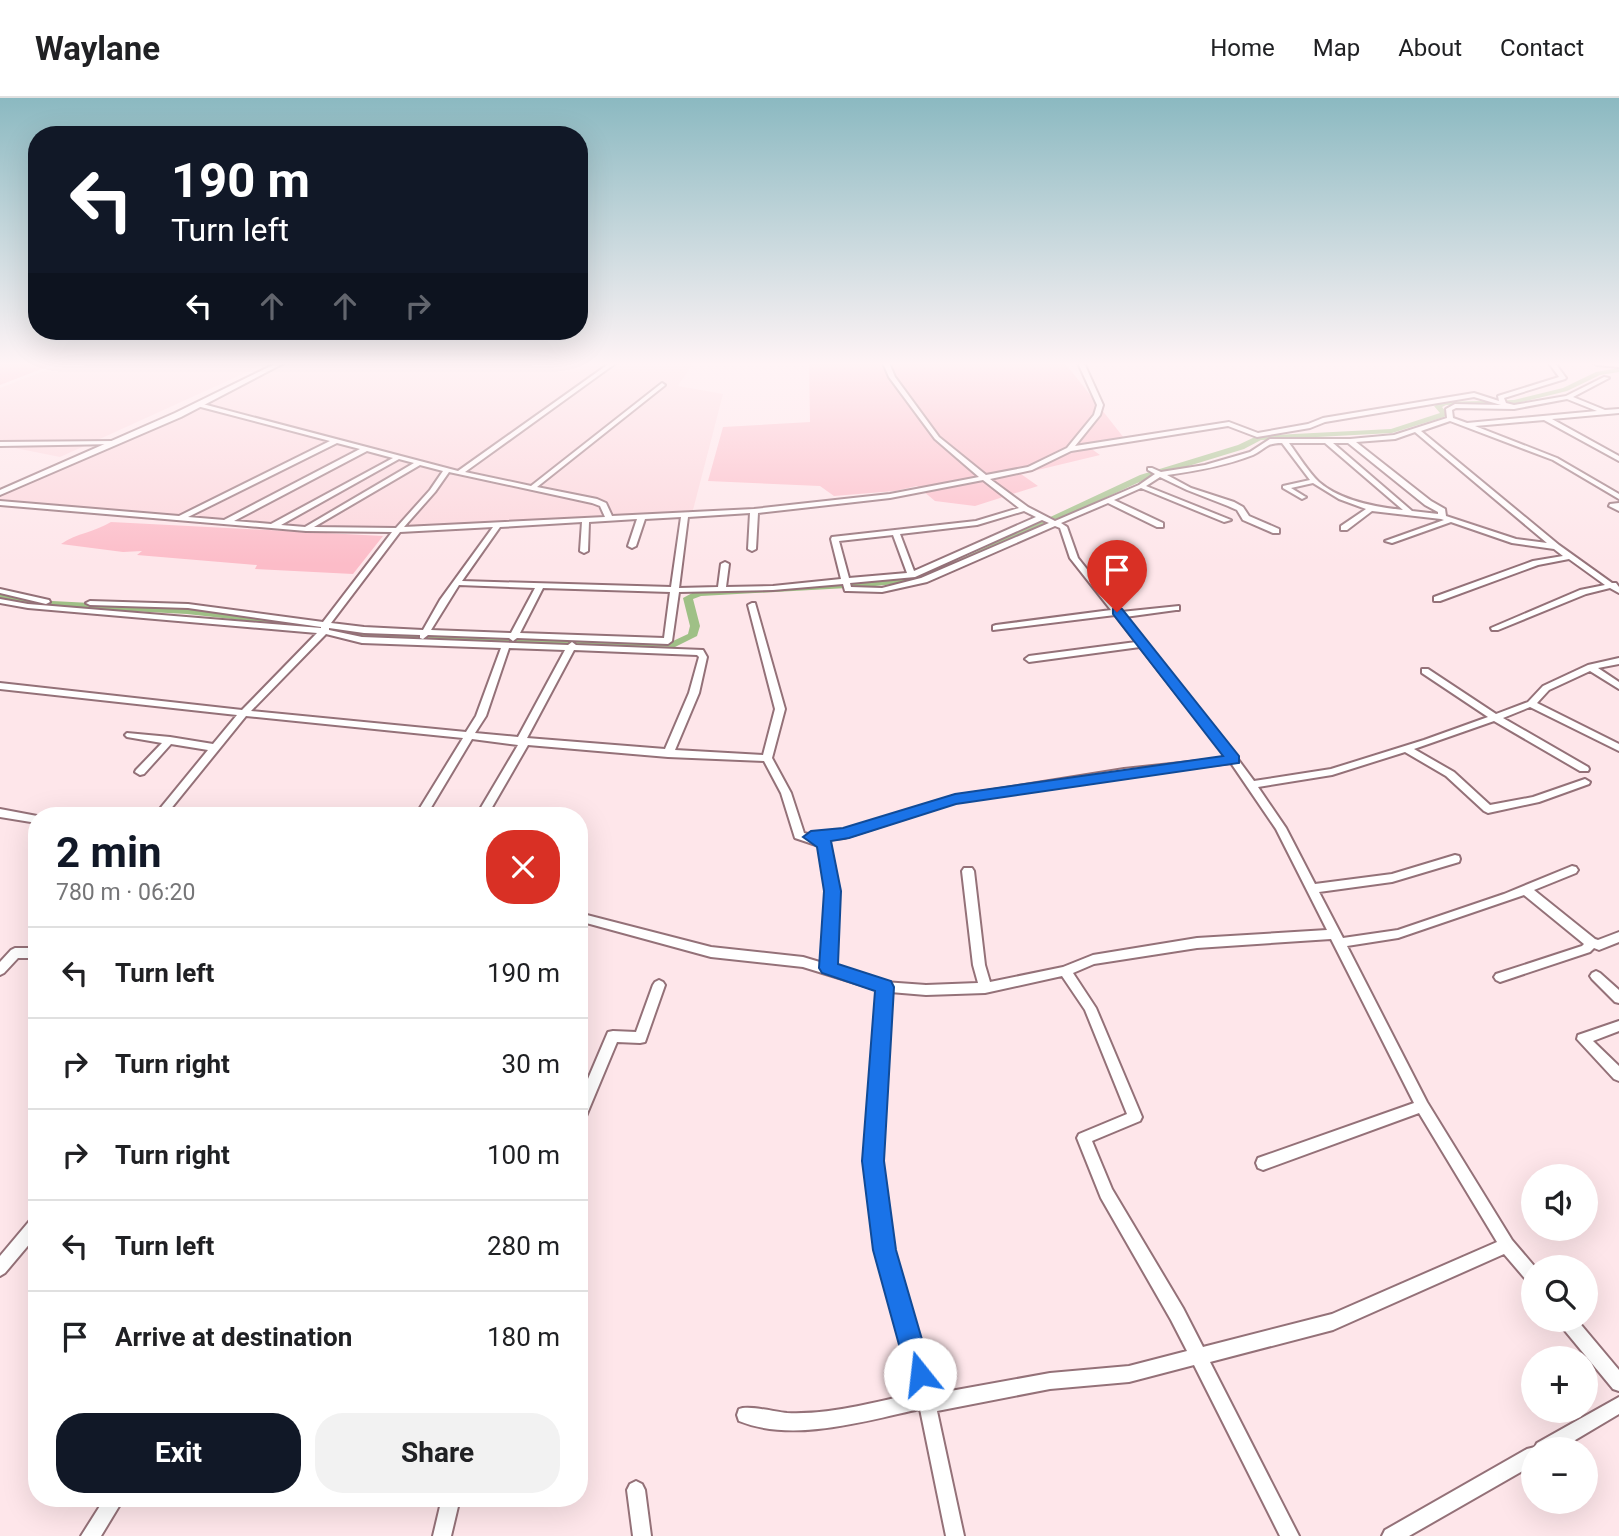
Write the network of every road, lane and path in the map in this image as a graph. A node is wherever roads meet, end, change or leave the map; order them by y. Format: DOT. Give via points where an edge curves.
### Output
graph roads {
  1 [pos="144,430"];
  2 [pos="295,430"];
  3 [pos="519,430"];
  4 [pos="605,430"];
  5 [pos="931,430"];
  6 [pos="1085,430"];
  7 [pos="1190,430"];
  8 [pos="1244,430"];
  9 [pos="1285,430"];
  10 [pos="1416,430"];
  11 [pos="1479,430"];
  12 [pos="1568,430"];
  13 [pos="1256,435"];
  14 [pos="336,441"];
  15 [pos="1270,441"];
  16 [pos="1284,441"];
  17 [pos="1350,441"];
  18 [pos="1328,442"];
  19 [pos="115,443"];
  20 [pos="0,444"];
  21 [pos="365,449"];
  22 [pos="1069,449"];
  23 [pos="397,458"];
  24 [pos="1619,459"];
  25 [pos="419,463"];
  26 [pos="1150,469"];
  27 [pos="447,470"];
  28 [pos="459,473"];
  29 [pos="1160,474"];
  30 [pos="985,476"];
  31 [pos="1315,481"];
  32 [pos="1141,486"];
  33 [pos="532,488"];
  34 [pos="0,494"];
  35 [pos="1302,496"];
  36 [pos="1619,497"];
  37 [pos="1107,500"];
  38 [pos="0,503"];
  39 [pos="1025,509"];
  40 [pos="1371,509"];
  41 [pos="754,511"];
  42 [pos="685,514"];
  43 [pos="1411,514"];
  44 [pos="642,516"];
  45 [pos="1442,517"];
  46 [pos="179,518"];
  47 [pos="609,518"];
  48 [pos="586,519"];
  49 [pos="1048,520"];
  50 [pos="1227,520"];
  51 [pos="1451,520"];
  52 [pos="226,522"];
  53 [pos="498,525"];
  54 [pos="1160,525"];
  55 [pos="273,526"];
  56 [pos="306,528"];
  57 [pos="1344,528"];
  58 [pos="398,530"];
  59 [pos="1276,531"];
  60 [pos="896,534"];
  61 [pos="1389,541"];
  62 [pos="632,546"];
  63 [pos="1556,547"];
  64 [pos="752,549"];
  65 [pos="584,551"];
  66 [pos="1569,557"];
  67 [pos="724,564"];
  68 [pos="912,575"];
  69 [pos="458,583"];
  70 [pos="846,585"];
  71 [pos="539,588"];
  72 [pos="1616,588"];
  73 [pos="722,589"];
  74 [pos="677,590"];
  75 [pos="0,592"];
  76 [pos="1437,599"];
  77 [pos="0,601"];
  78 [pos="752,606"];
  79 [pos="1176,608"];
  80 [pos="1119,614"];
  81 [pos="325,628"];
  82 [pos="996,628"];
  83 [pos="1496,628"];
  84 [pos="424,631"];
  85 [pos="515,635"];
  86 [pos="668,641"];
  87 [pos="422,642"];
  88 [pos="508,644"];
  89 [pos="1143,644"];
  90 [pos="572,645"];
  91 [pos="665,652"];
  92 [pos="1029,659"];
  93 [pos="1619,661"];
  94 [pos="1591,667"];
  95 [pos="1425,671"];
  96 [pos="0,686"];
  97 [pos="1619,686"];
  98 [pos="1531,704"];
  99 [pos="244,713"];
  100 [pos="1495,717"];
  101 [pos="130,735"];
  102 [pos="470,737"];
  103 [pos="170,740"];
  104 [pos="522,742"];
  105 [pos="216,748"];
  106 [pos="1619,748"];
  107 [pos="1406,749"];
  108 [pos="668,754"];
  109 [pos="767,758"];
  110 [pos="1234,760"];
  111 [pos="1584,769"];
  112 [pos="140,772"];
  113 [pos="1585,782"];
  114 [pos="1252,785"];
  115 [pos="167,807"];
  116 [pos="426,807"];
  117 [pos="486,807"];
  118 [pos="0,813"];
  119 [pos="28,818"];
  120 [pos="811,837"];
  121 [pos="1454,859"];
  122 [pos="1572,870"];
  123 [pos="968,871"];
  124 [pos="1312,889"];
  125 [pos="1525,889"];
  126 [pos="588,919"];
  127 [pos="1619,937"];
  128 [pos="1336,938"];
  129 [pos="1591,943"];
  130 [pos="28,953"];
  131 [pos="829,968"];
  132 [pos="0,970"];
  133 [pos="1065,971"];
  134 [pos="1596,976"];
  135 [pos="1500,977"];
  136 [pos="659,985"];
  137 [pos="884,987"];
  138 [pos="985,988"];
  139 [pos="1619,998"];
  140 [pos="1619,1026"];
  141 [pos="1619,1075"];
  142 [pos="588,1096"];
  143 [pos="1422,1106"];
  144 [pos="1263,1163"];
  145 [pos="28,1234"];
  146 [pos="1507,1245"];
  147 [pos="1521,1262"];
  148 [pos="0,1268"];
  149 [pos="1577,1332"];
  150 [pos="1199,1358"];
  151 [pos="1619,1383"];
  152 [pos="927,1401"];
  153 [pos="1619,1405"];
  154 [pos="745,1415"];
  155 [pos="1564,1437"];
  156 [pos="1521,1462"];
  157 [pos="636,1490"];
  158 [pos="109,1507"];
  159 [pos="449,1507"];
  160 [pos="90,1536"];
  161 [pos="443,1536"];
  162 [pos="642,1536"];
  163 [pos="955,1536"];
  164 [pos="1290,1536"];
  165 [pos="1391,1536"];
  1 -- 19 [label="street"];
  2 -- 14 [label="street"];
  3 -- 28 [label="street"];
  4 -- 33 [label="street"];
  5 -- 30 [label="street"];
  6 -- 22 [label="street"];
  7 -- 22 [label="street"];
  8 -- 13 [label="street"];
  9 -- 13 [label="street"];
  10 -- 17 [label="street"];
  10 -- 63 [label="street"];
  11 -- 36 [label="street" via="1555,459"];
  12 -- 24 [label="street"];
  13 -- 15 [label="street"];
  14 -- 21 [label="street"];
  14 -- 46 [label="street"];
  15 -- 16 [label="street"];
  15 -- 29 [label="street" via="1252,453 1206,467"];
  16 -- 18 [label="street"];
  16 -- 31 [label="street"];
  17 -- 18 [label="street"];
  17 -- 45 [label="street" via="1442,510"];
  18 -- 43 [label="street"];
  19 -- 20 [label="street"];
  19 -- 34 [label="street"];
  21 -- 23 [label="street"];
  21 -- 52 [label="street"];
  22 -- 30 [label="street" via="1030,469"];
  23 -- 25 [label="street"];
  23 -- 55 [label="street"];
  25 -- 27 [label="street"];
  25 -- 56 [label="street"];
  26 -- 29 [label="street"];
  27 -- 28 [label="street"];
  27 -- 58 [label="street"];
  28 -- 33 [label="street"];
  29 -- 32 [label="street"];
  29 -- 59 [label="street" via="1231,504 1246,518"];
  30 -- 39 [label="street"];
  30 -- 41 [label="street" via="890,496"];
  31 -- 35 [label="street" via="1284,487"];
  31 -- 40 [label="street" via="1341,498"];
  32 -- 37 [label="street"];
  32 -- 50 [label="street"];
  33 -- 47 [label="street" via="594,501 603,505"];
  37 -- 49 [label="street"];
  37 -- 54 [label="street"];
  38 -- 46 [label="street"];
  39 -- 49 [label="street"];
  39 -- 60 [label="street" via="978,523"];
  40 -- 43 [label="street"];
  40 -- 57 [label="street"];
  41 -- 42 [label="street"];
  41 -- 64 [label="street"];
  42 -- 44 [label="street"];
  42 -- 74 [label="street"];
  43 -- 45 [label="street"];
  44 -- 47 [label="street"];
  44 -- 62 [label="street"];
  45 -- 51 [label="street"];
  46 -- 52 [label="street"];
  47 -- 48 [label="street"];
  48 -- 53 [label="street"];
  48 -- 65 [label="street"];
  49 -- 68 [label="street"];
  49 -- 70 [label="street" via="924,580 883,590"];
  49 -- 80 [label="street" via="1063,527 1074,558"];
  51 -- 61 [label="street"];
  51 -- 63 [label="street" via="1515,541"];
  52 -- 55 [label="street"];
  53 -- 58 [label="street"];
  53 -- 69 [label="street"];
  55 -- 56 [label="street"];
  56 -- 58 [label="street"];
  58 -- 81 [label="street"];
  60 -- 68 [label="street"];
  60 -- 70 [label="street" via="835,540"];
  63 -- 66 [label="street"];
  66 -- 72 [label="street"];
  66 -- 76 [label="street" via="1536,563"];
  67 -- 73 [label="street"];
  68 -- 70 [label="street"];
  69 -- 71 [label="street"];
  69 -- 84 [label="street"];
  70 -- 73 [label="street"];
  71 -- 74 [label="street"];
  71 -- 85 [label="street"];
  72 -- 83 [label="street" via="1583,592"];
  73 -- 74 [label="street"];
  74 -- 86 [label="street"];
  75 -- 81 [label="street" via="47,602 187,606"];
  77 -- 81 [label="street"];
  78 -- 109 [label="street" via="780,709"];
  79 -- 80 [label="street"];
  80 -- 82 [label="street"];
  80 -- 89 [label="street"];
  81 -- 84 [label="street"];
  81 -- 87 [label="street" via="362,640"];
  81 -- 99 [label="street"];
  84 -- 85 [label="street"];
  84 -- 87 [label="street"];
  85 -- 86 [label="street"];
  85 -- 88 [label="street"];
  86 -- 91 [label="street"];
  87 -- 88 [label="street"];
  88 -- 90 [label="street"];
  88 -- 102 [label="street"];
  89 -- 92 [label="street"];
  89 -- 110 [label="street"];
  90 -- 91 [label="street"];
  90 -- 104 [label="street"];
  91 -- 108 [label="street" via="700,652 703,657 694,693"];
  93 -- 94 [label="street"];
  94 -- 97 [label="street"];
  94 -- 98 [label="street" via="1546,688"];
  95 -- 100 [label="street"];
  96 -- 99 [label="street"];
  98 -- 100 [label="street"];
  98 -- 106 [label="street"];
  99 -- 102 [label="street"];
  99 -- 105 [label="street"];
  100 -- 107 [label="street"];
  100 -- 111 [label="street"];
  101 -- 103 [label="street"];
  102 -- 104 [label="street"];
  102 -- 116 [label="street"];
  103 -- 105 [label="street"];
  103 -- 112 [label="street"];
  104 -- 108 [label="street"];
  104 -- 117 [label="street"];
  105 -- 115 [label="street"];
  107 -- 113 [label="street" via="1450,774 1488,809 1535,800"];
  107 -- 114 [label="street" via="1332,772"];
  108 -- 109 [label="street"];
  109 -- 120 [label="street" via="786,793 799,835"];
  110 -- 114 [label="street"];
  110 -- 120 [label="street" via="955,799 844,834"];
  114 -- 124 [label="street" via="1281,828"];
  118 -- 119 [label="street"];
  120 -- 131 [label="street" via="824,844 832,891"];
  121 -- 124 [label="street" via="1392,878"];
  122 -- 125 [label="street"];
  123 -- 138 [label="street"];
  124 -- 128 [label="street"];
  125 -- 128 [label="street" via="1398,934"];
  125 -- 129 [label="street"];
  126 -- 131 [label="street" via="711,951"];
  127 -- 129 [label="street"];
  128 -- 133 [label="street" via="1197,943 1093,960"];
  128 -- 143 [label="street"];
  129 -- 135 [label="street" via="1586,949"];
  130 -- 132 [label="street" via="15,953"];
  131 -- 137 [label="street"];
  133 -- 138 [label="street"];
  133 -- 150 [label="street" via="1090,1008 1135,1117 1084,1138 1106,1193"];
  134 -- 139 [label="street"];
  136 -- 142 [label="street" via="640,1038 613,1036"];
  137 -- 138 [label="street"];
  137 -- 152 [label="street" via="873,1161 884,1250"];
  140 -- 141 [label="street" via="1583,1039"];
  143 -- 144 [label="street"];
  143 -- 146 [label="street"];
  145 -- 148 [label="street"];
  146 -- 147 [label="street"];
  146 -- 150 [label="street" via="1333,1322"];
  149 -- 151 [label="street"];
  150 -- 152 [label="street" via="1129,1374 1050,1381"];
  150 -- 164 [label="street"];
  152 -- 154 [label="street" via="837,1418 773,1423"];
  152 -- 163 [label="street"];
  153 -- 155 [label="street"];
  156 -- 165 [label="street"];
  157 -- 162 [label="street"];
  158 -- 160 [label="street"];
  159 -- 161 [label="street"];
}
